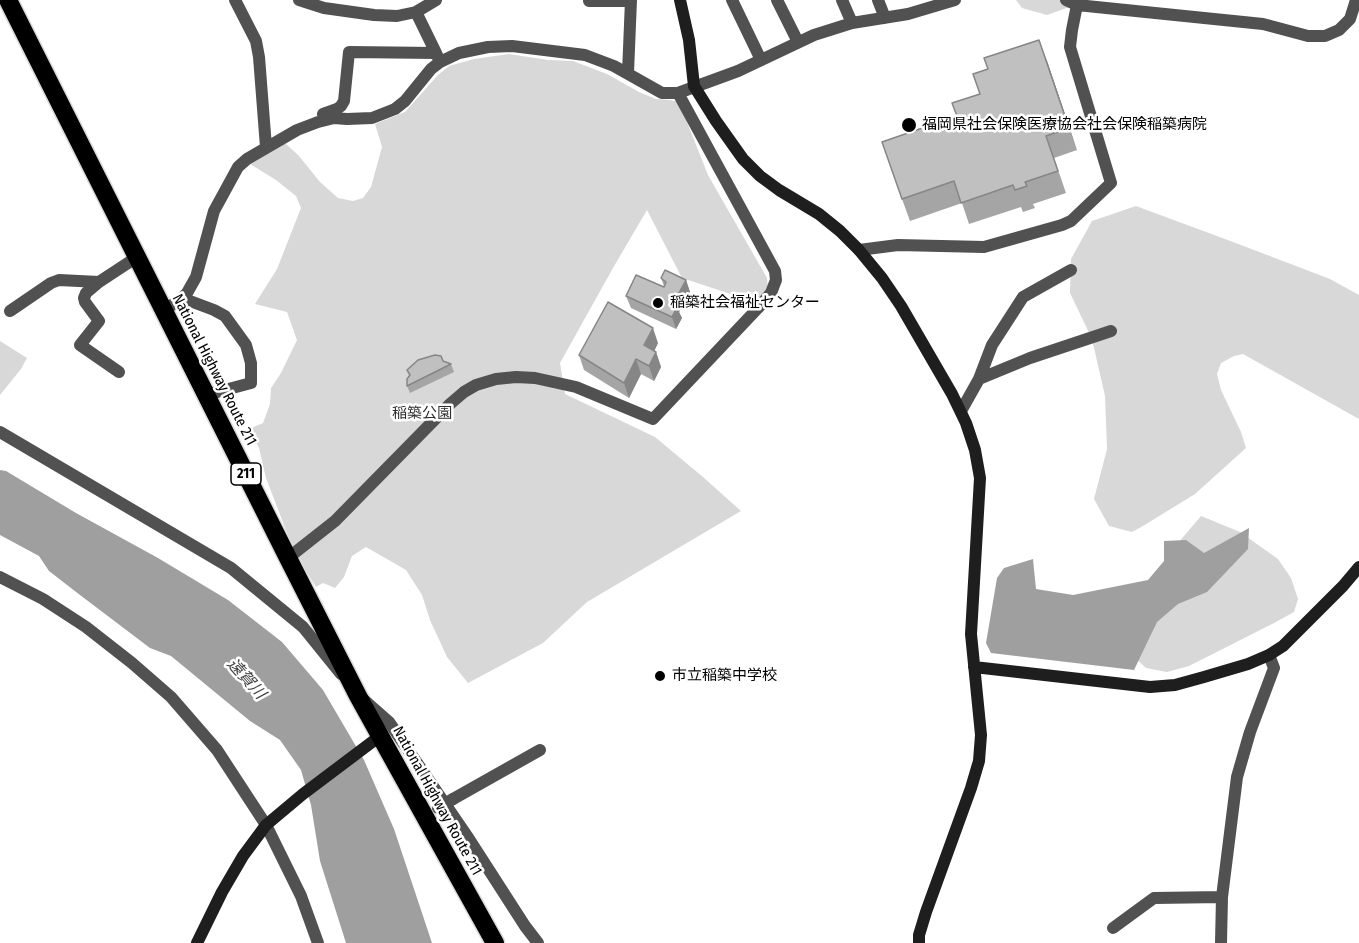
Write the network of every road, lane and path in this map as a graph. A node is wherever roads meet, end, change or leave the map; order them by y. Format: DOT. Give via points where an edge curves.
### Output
graph roads {
  1 [pos="8,0"];
  2 [pos="235,0"];
  3 [pos="299,0"];
  4 [pos="436,0"];
  5 [pos="631,0"];
  6 [pos="680,0"];
  7 [pos="732,0"];
  8 [pos="777,0"];
  9 [pos="842,0"];
  10 [pos="878,0"];
  11 [pos="955,0"];
  12 [pos="1356,0"];
  13 [pos="589,1"];
  14 [pos="1072,2"];
  15 [pos="416,12"];
  16 [pos="885,18"];
  17 [pos="852,23"];
  18 [pos="798,42"];
  19 [pos="438,58"];
  20 [pos="761,60"];
  21 [pos="628,74"];
  22 [pos="694,86"];
  23 [pos="678,93"];
  24 [pos="297,130"];
  25 [pos="266,147"];
  26 [pos="859,250"];
  27 [pos="137,257"];
  28 [pos="1071,270"];
  29 [pos="99,282"];
  30 [pos="182,298"];
  31 [pos="163,310"];
  32 [pos="10,311"];
  33 [pos="1111,330"];
  34 [pos="119,372"];
  35 [pos="979,379"];
  36 [pos="207,395"];
  37 [pos="961,411"];
  38 [pos="0,432"];
  39 [pos="288,558"];
  40 [pos="1359,567"];
  41 [pos="0,577"];
  42 [pos="1269,655"];
  43 [pos="974,667"];
  44 [pos="358,696"];
  45 [pos="376,739"];
  46 [pos="540,750"];
  47 [pos="431,812"];
  48 [pos="266,825"];
  49 [pos="1222,897"];
  50 [pos="1113,928"];
  51 [pos="197,943"];
  52 [pos="318,943"];
  53 [pos="495,943"];
  54 [pos="538,943"];
  55 [pos="919,943"];
  56 [pos="1221,943"];
  1 -- 27 [label="highway, National Highway Route 211 / 211"];
  2 -- 25 [label="street" via="256,41"];
  3 -- 15 [label="street" via="374,15"];
  4 -- 15 [label="street"];
  5 -- 13 [label="street"];
  5 -- 21 [label="street"];
  6 -- 22 [label="street"];
  7 -- 20 [label="street"];
  8 -- 18 [label="street"];
  9 -- 17 [label="street"];
  10 -- 16 [label="street"];
  11 -- 16 [label="street"];
  12 -- 14 [label="street" via="1350,19 1325,36 1308,36 1263,24"];
  14 -- 26 [label="street" via="1070,47 1111,183 1062,225 984,247 898,245"];
  15 -- 19 [label="street"];
  16 -- 17 [label="street"];
  17 -- 18 [label="street"];
  18 -- 20 [label="street"];
  19 -- 21 [label="street" via="512,46 585,55"];
  19 -- 24 [label="street" via="395,110 372,118 334,118"];
  19 -- 24 [label="street" via="350,52 344,102"];
  20 -- 22 [label="street"];
  21 -- 23 [label="street" via="662,93"];
  22 -- 23 [label="street"];
  22 -- 26 [label="street" via="743,159 760,176 819,214"];
  23 -- 39 [label="street" via="775,271 771,293 653,419 576,387 535,378 496,379 476,385 450,404 335,521"];
  24 -- 25 [label="street"];
  25 -- 30 [label="street" via="238,167 214,211 196,277"];
  26 -- 37 [label="street" via="901,306"];
  27 -- 29 [label="street"];
  27 -- 31 [label="highway, National Highway Route 211 / 211"];
  28 -- 35 [label="street" via="1023,297 992,345"];
  29 -- 32 [label="street" via="59,280"];
  29 -- 34 [label="street" via="84,298 99,321 80,345"];
  30 -- 31 [label="street"];
  30 -- 36 [label="street" via="225,316 246,345 251,363 251,382"];
  31 -- 36 [label="highway, National Highway Route 211 / 211"];
  33 -- 35 [label="street"];
  35 -- 37 [label="street"];
  36 -- 39 [label="highway, National Highway Route 211 / 211"];
  37 -- 43 [label="street" via="980,478 971,634"];
  38 -- 44 [label="street" via="231,568 303,627"];
  39 -- 44 [label="highway, National Highway Route 211 / 211"];
  40 -- 42 [label="street" via="1300,631"];
  41 -- 48 [label="street" via="86,627 171,697 217,750"];
  42 -- 43 [label="street" via="1204,677 1150,687"];
  42 -- 49 [label="street" via="1274,668 1237,777"];
  43 -- 55 [label="street" via="981,735 978,761"];
  44 -- 45 [label="highway, National Highway Route 211 / 211"];
  44 -- 54 [label="street" via="389,722"];
  45 -- 47 [label="highway, National Highway Route 211 / 211"];
  45 -- 48 [label="street"];
  46 -- 47 [label="street, bridge"];
  47 -- 53 [label="highway, National Highway Route 211 / 211" via="432,831"];
  48 -- 51 [label="street" via="227,883"];
  48 -- 52 [label="street" via="301,896"];
  49 -- 50 [label="street" via="1154,898"];
  49 -- 56 [label="street"];
}
